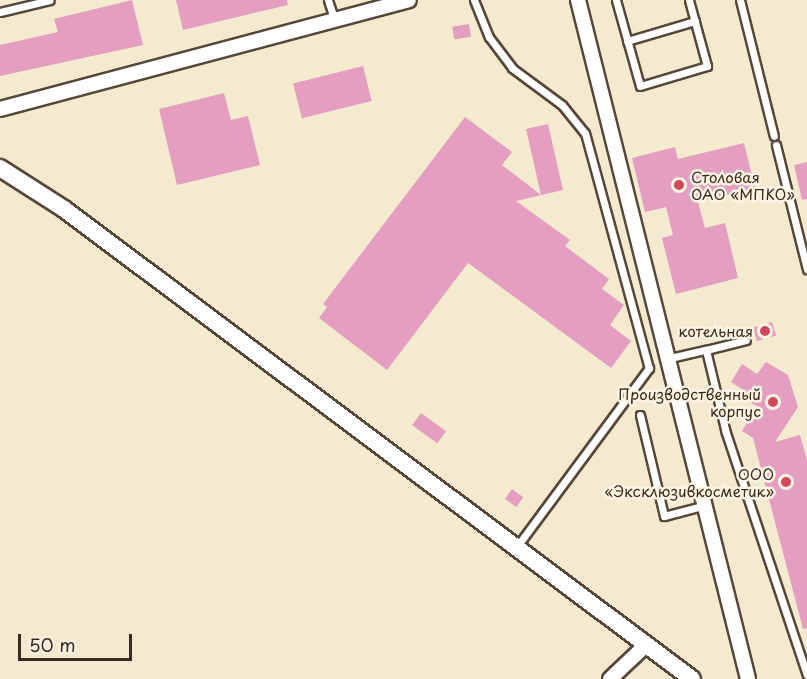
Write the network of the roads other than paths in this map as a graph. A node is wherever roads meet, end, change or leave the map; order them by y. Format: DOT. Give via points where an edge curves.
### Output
graph roads {
  1 [pos="50,0"];
  2 [pos="328,0"];
  3 [pos="409,0"];
  4 [pos="474,0"];
  5 [pos="578,0"];
  6 [pos="616,0"];
  7 [pos="689,0"];
  8 [pos="740,0"];
  9 [pos="383,3"];
  10 [pos="0,12"];
  11 [pos="334,18"];
  12 [pos="695,21"];
  13 [pos="627,41"];
  14 [pos="0,109"];
  15 [pos="774,136"];
  16 [pos="776,145"];
  17 [pos="0,168"];
  18 [pos="807,269"];
  19 [pos="746,340"];
  20 [pos="706,350"];
  21 [pos="670,358"];
  22 [pos="640,415"];
  23 [pos="706,505"];
  24 [pos="516,548"];
  25 [pos="646,645"];
  26 [pos="807,675"];
  27 [pos="610,679"];
  28 [pos="692,679"];
  29 [pos="748,679"];
  1 -- 10 [label="lane"];
  2 -- 11 [label="lane"];
  3 -- 9 [label="street"];
  4 -- 24 [label="lane" via="489,37 512,68 562,105 585,133 650,368"];
  5 -- 21 [label="street"];
  6 -- 13 [label="lane"];
  7 -- 12 [label="lane"];
  8 -- 15 [label="lane"];
  9 -- 11 [label="street"];
  11 -- 14 [label="street"];
  12 -- 13 [label="lane"];
  12 -- 13 [label="lane" via="707,66 640,86"];
  16 -- 18 [label="lane"];
  17 -- 24 [label="street" via="64,209"];
  19 -- 20 [label="lane"];
  20 -- 21 [label="lane"];
  20 -- 26 [label="lane" via="726,433"];
  21 -- 23 [label="street"];
  22 -- 23 [label="lane" via="664,516"];
  23 -- 29 [label="street"];
  24 -- 25 [label="street"];
  25 -- 27 [label="street"];
  25 -- 28 [label="street"];
}
